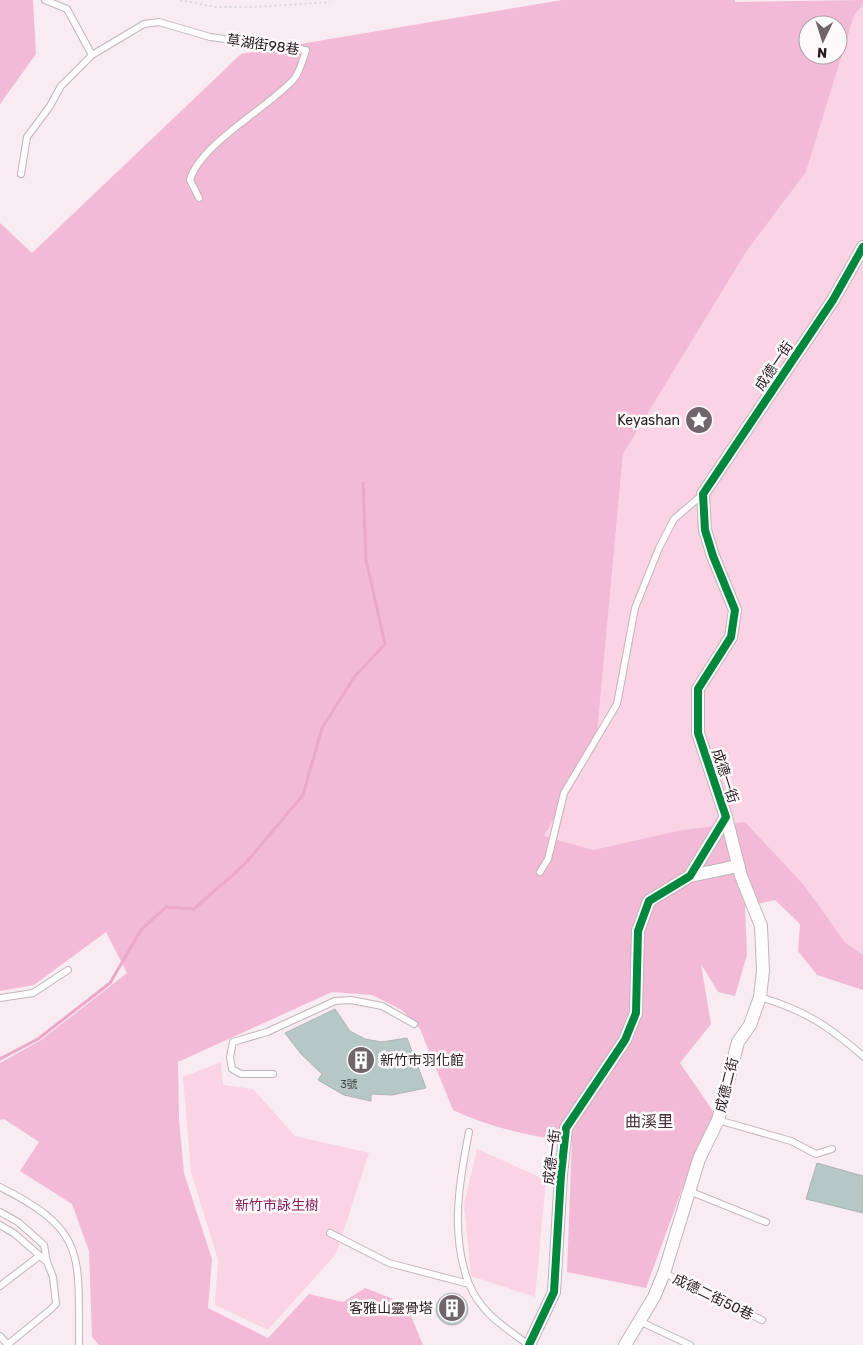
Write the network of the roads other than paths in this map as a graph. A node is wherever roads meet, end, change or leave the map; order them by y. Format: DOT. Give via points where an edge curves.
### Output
graph roads {
  1 [pos="45,0"];
  2 [pos="92,55"];
  3 [pos="20,174"];
  4 [pos="199,198"];
  5 [pos="863,247"];
  6 [pos="703,494"];
  7 [pos="726,817"];
  8 [pos="738,866"];
  9 [pos="540,872"];
  10 [pos="690,876"];
  11 [pos="68,970"];
  12 [pos="760,997"];
  13 [pos="0,998"];
  14 [pos="414,1024"];
  15 [pos="863,1056"];
  16 [pos="273,1074"];
  17 [pos="718,1120"];
  18 [pos="469,1132"];
  19 [pos="832,1149"];
  20 [pos="0,1187"];
  21 [pos="689,1191"];
  22 [pos="0,1212"];
  23 [pos="766,1222"];
  24 [pos="0,1225"];
  25 [pos="330,1233"];
  26 [pos="38,1257"];
  27 [pos="47,1262"];
  28 [pos="664,1274"];
  29 [pos="469,1284"];
  30 [pos="0,1286"];
  31 [pos="762,1320"];
  32 [pos="639,1321"];
  33 [pos="0,1336"];
  34 [pos="7,1345"];
  35 [pos="79,1345"];
  36 [pos="529,1345"];
  37 [pos="626,1345"];
  38 [pos="690,1345"];
  1 -- 2 [label="lane" via="67,9"];
  2 -- 3 [label="lane, 草湖街98巷" via="61,86 27,137"];
  2 -- 4 [label="lane, 草湖街98巷" via="144,24 160,22 210,37 306,50 296,78 193,168 190,180"];
  5 -- 6 [label="street, 成德一街" via="833,300"];
  6 -- 7 [label="street, 成德一街" via="705,530 712,556 735,610 731,637 698,689 698,733"];
  6 -- 9 [label="lane" via="674,519 659,548 635,608 617,704 564,793 548,859"];
  7 -- 8 [label="street, 成德二街"];
  7 -- 10 [label="street, 成德一街"];
  8 -- 10 [label="street, 成德一街"];
  8 -- 12 [label="street, 成德二街" via="761,926 763,970"];
  10 -- 36 [label="street, 成德一街" via="649,901 638,930 636,1012 625,1040 566,1128 560,1175 554,1292"];
  11 -- 13 [label="lane" via="33,993"];
  12 -- 15 [label="lane" via="792,1006 830,1028"];
  12 -- 17 [label="street, 成德二街" via="750,1024 738,1042"];
  14 -- 16 [label="lane" via="382,1006 351,1000 336,1001 267,1032 233,1042 232,1069 241,1074"];
  17 -- 19 [label="lane" via="792,1141 816,1154"];
  17 -- 21 [label="street, 成德二街"];
  18 -- 29 [label="lane" via="458,1198 462,1266"];
  20 -- 35 [label="lane" via="32,1203 66,1234 78,1266"];
  21 -- 23 [label="lane"];
  21 -- 28 [label="street, 成德二街"];
  22 -- 27 [label="lane" via="18,1222 44,1246"];
  24 -- 26 [label="lane"];
  25 -- 29 [label="lane" via="389,1263"];
  26 -- 27 [label="lane"];
  26 -- 30 [label="lane"];
  27 -- 34 [label="lane" via="53,1278 56,1304"];
  28 -- 31 [label="lane, 成德二街50巷"];
  28 -- 32 [label="street, 成德二街"];
  29 -- 36 [label="lane" via="475,1299 486,1312"];
  32 -- 37 [label="street, 成德二街"];
  32 -- 38 [label="lane"];
  33 -- 34 [label="lane"];
}
